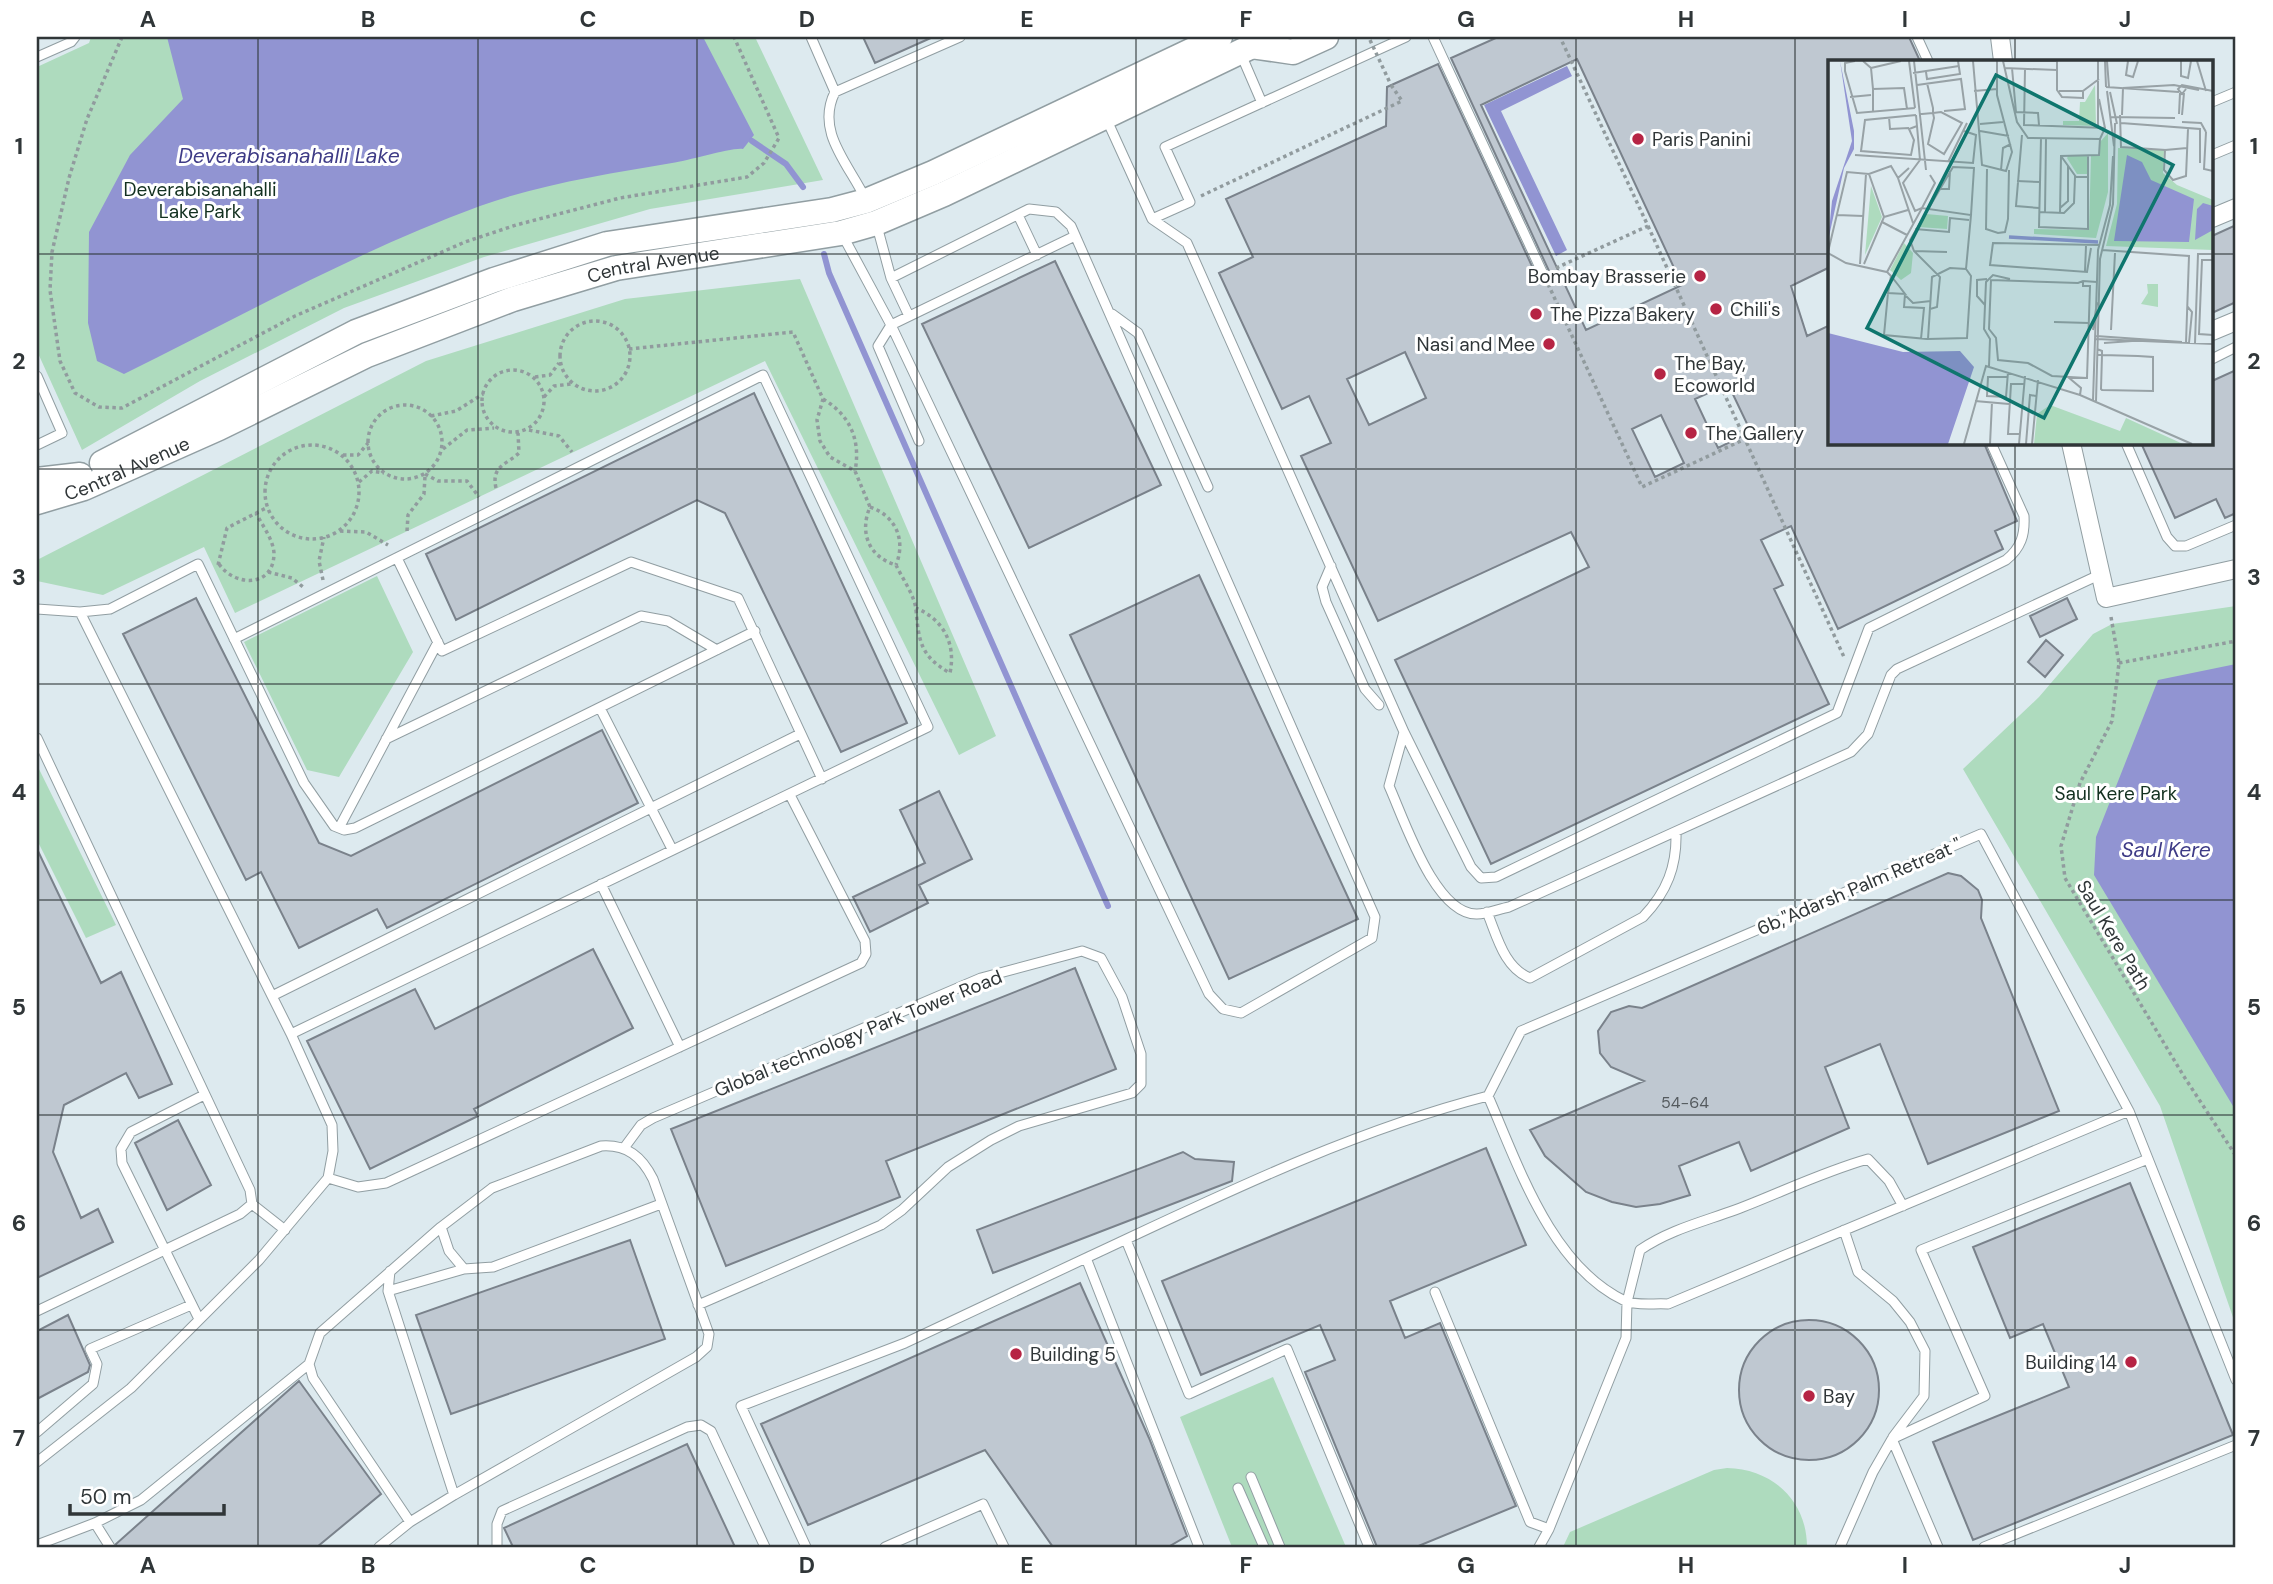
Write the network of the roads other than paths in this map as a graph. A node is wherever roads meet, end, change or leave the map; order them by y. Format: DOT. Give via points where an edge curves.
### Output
graph roads {
  1 [pos="75,37"];
  2 [pos="811,37"];
  3 [pos="960,37"];
  4 [pos="1326,37"];
  5 [pos="1406,37"];
  6 [pos="1433,37"];
  7 [pos="1917,37"];
  8 [pos="2000,37"];
  9 [pos="1245,43"];
  10 [pos="37,57"];
  11 [pos="1928,60"];
  12 [pos="2003,60"];
  13 [pos="835,92"];
  14 [pos="2236,92"];
  15 [pos="2214,101"];
  16 [pos="1262,103"];
  17 [pos="1104,114"];
  18 [pos="2236,145"];
  19 [pos="2214,154"];
  20 [pos="2236,208"];
  21 [pos="871,212"];
  22 [pos="1018,215"];
  23 [pos="2214,217"];
  24 [pos="1152,219"];
  25 [pos="841,233"];
  26 [pos="1075,236"];
  27 [pos="1037,255"];
  28 [pos="1544,274"];
  29 [pos="891,278"];
  30 [pos="1111,314"];
  31 [pos="909,316"];
  32 [pos="2236,321"];
  33 [pos="891,325"];
  34 [pos="2214,330"];
  35 [pos="2236,347"];
  36 [pos="2214,358"];
  37 [pos="37,376"];
  38 [pos="919,441"];
  39 [pos="1991,444"];
  40 [pos="2071,444"];
  41 [pos="2126,444"];
  42 [pos="37,445"];
  43 [pos="37,480"];
  44 [pos="82,481"];
  45 [pos="1208,487"];
  46 [pos="37,490"];
  47 [pos="37,502"];
  48 [pos="37,518"];
  49 [pos="2236,524"];
  50 [pos="397,558"];
  51 [pos="1331,566"];
  52 [pos="2236,569"];
  53 [pos="2099,575"];
  54 [pos="37,609"];
  55 [pos="80,612"];
  56 [pos="755,631"];
  57 [pos="234,639"];
  58 [pos="438,642"];
  59 [pos="717,650"];
  60 [pos="1379,705"];
  61 [pos="600,708"];
  62 [pos="1404,732"];
  63 [pos="800,734"];
  64 [pos="37,738"];
  65 [pos="386,739"];
  66 [pos="822,779"];
  67 [pos="790,795"];
  68 [pos="652,806"];
  69 [pos="339,828"];
  70 [pos="1676,832"];
  71 [pos="672,849"];
  72 [pos="601,884"];
  73 [pos="1487,912"];
  74 [pos="272,996"];
  75 [pos="290,1034"];
  76 [pos="680,1047"];
  77 [pos="204,1095"];
  78 [pos="1488,1096"];
  79 [pos="2129,1111"];
  80 [pos="624,1148"];
  81 [pos="2148,1159"];
  82 [pos="328,1178"];
  83 [pos="252,1204"];
  84 [pos="661,1204"];
  85 [pos="1903,1206"];
  86 [pos="442,1227"];
  87 [pos="285,1230"];
  88 [pos="1844,1230"];
  89 [pos="1126,1240"];
  90 [pos="164,1250"];
  91 [pos="1086,1258"];
  92 [pos="464,1269"];
  93 [pos="390,1270"];
  94 [pos="387,1291"];
  95 [pos="1435,1292"];
  96 [pos="1627,1302"];
  97 [pos="191,1305"];
  98 [pos="698,1305"];
  99 [pos="37,1311"];
  100 [pos="199,1320"];
  101 [pos="309,1364"];
  102 [pos="2236,1380"];
  103 [pos="37,1432"];
  104 [pos="1892,1439"];
  105 [pos="2236,1445"];
  106 [pos="37,1462"];
  107 [pos="1251,1477"];
  108 [pos="1238,1488"];
  109 [pos="454,1495"];
  110 [pos="410,1522"];
  111 [pos="95,1523"];
  112 [pos="1549,1529"];
  113 [pos="37,1545"];
  114 [pos="110,1547"];
  115 [pos="379,1547"];
  116 [pos="497,1547"];
  117 [pos="765,1547"];
  118 [pos="806,1547"];
  119 [pos="886,1547"];
  120 [pos="1004,1547"];
  121 [pos="1199,1547"];
  122 [pos="1264,1547"];
  123 [pos="1280,1547"];
  124 [pos="1369,1547"];
  125 [pos="1539,1547"];
  126 [pos="1840,1547"];
  127 [pos="1938,1547"];
  128 [pos="1984,1547"];
  1 -- 10 [label="lane"];
  2 -- 13 [label="lane"];
  3 -- 13 [label="lane"];
  4 -- 9 [label="street" via="1293,52"];
  5 -- 16 [label="lane"];
  6 -- 28 [label="lane"];
  7 -- 11 [label="lane"];
  8 -- 12 [label="street"];
  9 -- 16 [label="lane"];
  9 -- 17 [label="street, Central Avenue"];
  9 -- 21 [label="street, Central Avenue" via="933,173"];
  13 -- 21 [label="lane" via="828,107 831,139"];
  14 -- 15 [label="lane"];
  16 -- 24 [label="lane" via="1165,147 1190,202"];
  17 -- 21 [label="street, Central Avenue" via="944,194"];
  17 -- 24 [label="lane"];
  18 -- 19 [label="lane"];
  20 -- 23 [label="street"];
  21 -- 25 [label="street, Central Avenue"];
  21 -- 29 [label="lane"];
  21 -- 44 [label="street, Central Avenue" via="832,210 607,244 495,280 356,332"];
  22 -- 26 [label="lane" via="1038,208 1056,212"];
  22 -- 27 [label="lane"];
  22 -- 29 [label="lane"];
  24 -- 51 [label="lane" via="1187,243"];
  25 -- 33 [label="lane"];
  25 -- 44 [label="street, Central Avenue" via="616,268 513,299 367,355 219,428"];
  26 -- 27 [label="lane"];
  26 -- 30 [label="lane"];
  27 -- 31 [label="lane"];
  29 -- 31 [label="lane"];
  30 -- 33 [label="lane" via="1376,917 1372,938 1241,1013 1223,1009 1209,994"];
  30 -- 45 [label="lane" via="1138,333"];
  31 -- 33 [label="lane"];
  32 -- 34 [label="street"];
  33 -- 38 [label="lane" via="878,346"];
  35 -- 36 [label="lane"];
  37 -- 42 [label="lane" via="62,433"];
  39 -- 62 [label="lane" via="2024,516 2019,546 2006,560 1869,628 1837,713 1496,877 1481,878 1471,867"];
  40 -- 53 [label="street"];
  41 -- 49 [label="lane" via="2175,546 2186,546"];
  43 -- 44 [label="street"];
  44 -- 46 [label="street, Central Avenue"];
  44 -- 47 [label="street, Central Avenue"];
  44 -- 48 [label="street"];
  50 -- 57 [label="lane"];
  50 -- 58 [label="lane"];
  50 -- 66 [label="lane" via="763,375 928,727"];
  51 -- 60 [label="lane" via="1322,587 1326,601 1365,689"];
  51 -- 62 [label="lane"];
  52 -- 53 [label="street" via="2106,598"];
  53 -- 70 [label="lane" via="1909,661 1891,675 1868,734 1851,752"];
  54 -- 55 [label="lane"];
  55 -- 57 [label="lane" via="110,610 198,564"];
  55 -- 74 [label="lane"];
  56 -- 58 [label="lane" via="738,598 631,562 442,651"];
  56 -- 59 [label="lane"];
  56 -- 63 [label="lane"];
  57 -- 69 [label="lane" via="303,783"];
  58 -- 65 [label="lane"];
  59 -- 61 [label="lane"];
  59 -- 65 [label="lane" via="668,621 641,616"];
  61 -- 68 [label="lane"];
  61 -- 69 [label="lane" via="355,828"];
  62 -- 73 [label="lane" via="1389,786 1434,884 1463,911"];
  63 -- 66 [label="lane"];
  63 -- 68 [label="lane"];
  64 -- 77 [label="lane"];
  65 -- 69 [label="lane"];
  66 -- 67 [label="lane"];
  67 -- 71 [label="lane"];
  67 -- 76 [label="lane" via="865,940 866,954 861,963"];
  68 -- 71 [label="lane"];
  68 -- 74 [label="lane"];
  70 -- 73 [label="lane" via="1509,907"];
  70 -- 73 [label="lane" via="1671,878 1655,905 1643,917 1530,978 1514,969"];
  71 -- 72 [label="lane"];
  72 -- 75 [label="lane"];
  72 -- 76 [label="lane"];
  74 -- 75 [label="lane"];
  75 -- 82 [label="lane" via="332,1125"];
  76 -- 82 [label="lane" via="386,1183 358,1187"];
  77 -- 83 [label="lane" via="250,1190"];
  77 -- 90 [label="lane" via="131,1132 121,1149 122,1163"];
  78 -- 79 [label="lane, 6b,\"Adarsh Palm Retreat \"" via="1521,1031 1981,834"];
  78 -- 89 [label="lane" via="1441,1108 1265,1175"];
  78 -- 96 [label="lane" via="1538,1211 1586,1276"];
  79 -- 81 [label="lane"];
  79 -- 85 [label="lane"];
  80 -- 84 [label="lane" via="646,1164"];
  80 -- 86 [label="lane" via="601,1146 492,1188"];
  80 -- 98 [label="lane, Global technology Park Tower Road" via="641,1125 653,1118 981,978 1082,951 1101,958 1117,986 1141,1054 1137,1089 1019,1126 948,1167 881,1225"];
  81 -- 102 [label="lane"];
  81 -- 104 [label="lane" via="1920,1250 1985,1396"];
  82 -- 87 [label="lane"];
  83 -- 87 [label="lane"];
  83 -- 90 [label="lane"];
  84 -- 92 [label="lane" via="493,1267"];
  84 -- 98 [label="lane"];
  85 -- 88 [label="lane"];
  85 -- 96 [label="lane" via="1889,1181 1868,1159 1828,1170 1661,1236 1640,1250"];
  86 -- 92 [label="lane" via="449,1251"];
  86 -- 93 [label="lane"];
  87 -- 100 [label="lane"];
  88 -- 96 [label="lane" via="1668,1304"];
  88 -- 104 [label="lane" via="1858,1272 1893,1301 1925,1351 1924,1396"];
  89 -- 91 [label="lane"];
  89 -- 124 [label="lane" via="1189,1394 1287,1349"];
  90 -- 97 [label="lane"];
  90 -- 99 [label="lane"];
  91 -- 118 [label="lane" via="905,1343 741,1406"];
  91 -- 121 [label="lane"];
  92 -- 94 [label="lane"];
  93 -- 94 [label="lane"];
  93 -- 101 [label="lane" via="320,1333"];
  94 -- 109 [label="lane"];
  95 -- 112 [label="lane" via="1530,1522"];
  96 -- 112 [label="lane" via="1626,1338"];
  97 -- 100 [label="lane"];
  97 -- 103 [label="lane" via="90,1349 97,1364 93,1384"];
  98 -- 109 [label="lane" via="709,1334 707,1347 696,1357"];
  100 -- 106 [label="lane" via="131,1388"];
  101 -- 110 [label="lane" via="318,1388"];
  101 -- 111 [label="lane" via="141,1500"];
  104 -- 126 [label="lane"];
  104 -- 127 [label="lane"];
  105 -- 128 [label="lane"];
  107 -- 123 [label="lane"];
  108 -- 122 [label="lane"];
  109 -- 110 [label="lane"];
  110 -- 115 [label="lane"];
  111 -- 113 [label="lane"];
  111 -- 114 [label="lane"];
  112 -- 125 [label="lane"];
  116 -- 117 [label="lane" via="502,1511 687,1427 701,1425 710,1431"];
  119 -- 120 [label="lane" via="983,1504"];
}
